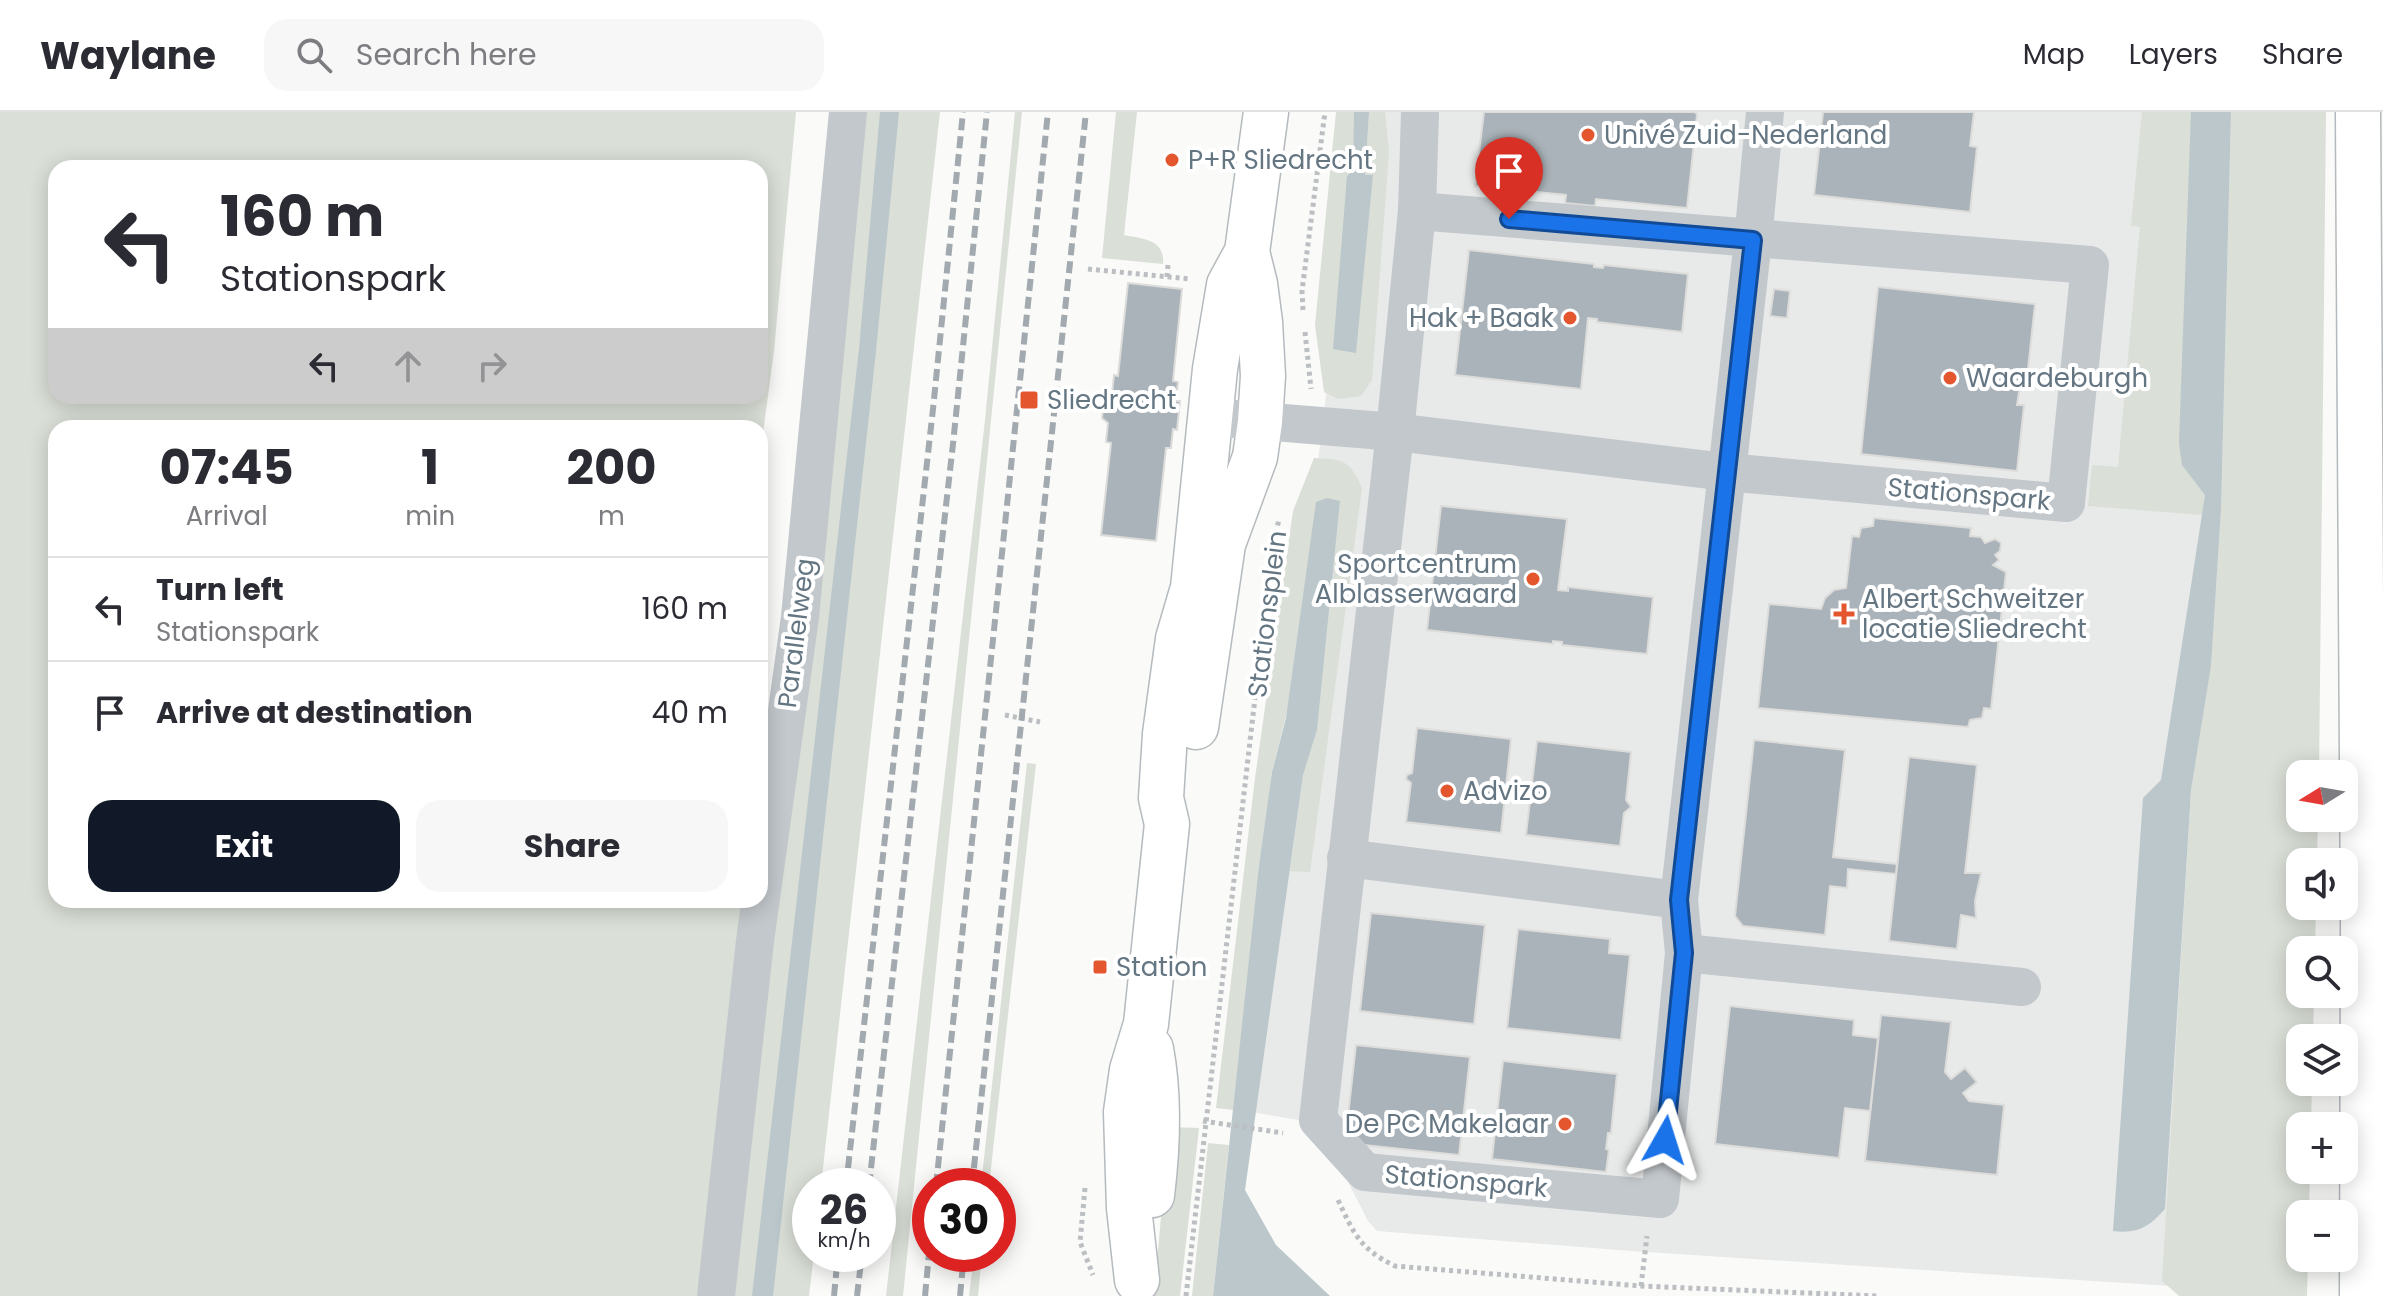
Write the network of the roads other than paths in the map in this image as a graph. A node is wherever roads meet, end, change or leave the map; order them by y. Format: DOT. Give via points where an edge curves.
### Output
graph roads {
  1 [pos="848,112"];
  2 [pos="1266,112"];
  3 [pos="1420,112"];
  4 [pos="1765,112"];
  5 [pos="2358,112"];
  6 [pos="1417,211"];
  7 [pos="1753,240"];
  8 [pos="1238,267"];
  9 [pos="1211,417"];
  10 [pos="1260,422"];
  11 [pos="1395,432"];
  12 [pos="1726,472"];
  13 [pos="1167,824"];
  14 [pos="768,847"];
  15 [pos="1346,858"];
  16 [pos="1679,900"];
  17 [pos="760,908"];
  18 [pos="1684,953"];
  19 [pos="2022,987"];
  20 [pos="1136,1288"];
  21 [pos="716,1296"];
  22 [pos="2362,1296"];
  1 -- 14 [label="street, Parallelweg" via="800,617"];
  2 -- 8 [label="main road, Stationsplein"];
  3 -- 6 [label="street"];
  4 -- 7 [label="street"];
  5 -- 22 [label="main road"];
  6 -- 7 [label="street, Stationspark"];
  6 -- 11 [label="street, Stationspark"];
  7 -- 12 [label="street"];
  7 -- 12 [label="street, Stationspark" via="2090,265 2066,503"];
  8 -- 9 [label="main road, Stationsplein" via="1215,369"];
  8 -- 10 [label="main road, Stationsplein" via="1255,284 1263,376"];
  9 -- 10 [label="street, Stationspark"];
  9 -- 13 [label="main road, Stationsplein" via="1193,588 1178,639 1165,734 1161,798"];
  10 -- 11 [label="street, Stationspark"];
  10 -- 13 [label="main road, Stationsplein" via="1255,457 1223,544 1187,803"];
  11 -- 12 [label="street, Stationspark"];
  11 -- 15 [label="street, Stationspark"];
  12 -- 16 [label="street"];
  13 -- 20 [label="main road, Stationsplein" via="1146,1024 1126,1112"];
  15 -- 16 [label="street"];
  15 -- 18 [label="street, Stationspark" via="1318,1120 1365,1172 1660,1199"];
  16 -- 18 [label="street"];
  17 -- 21 [label="street, Parallelweg"];
  18 -- 19 [label="street"];
}
